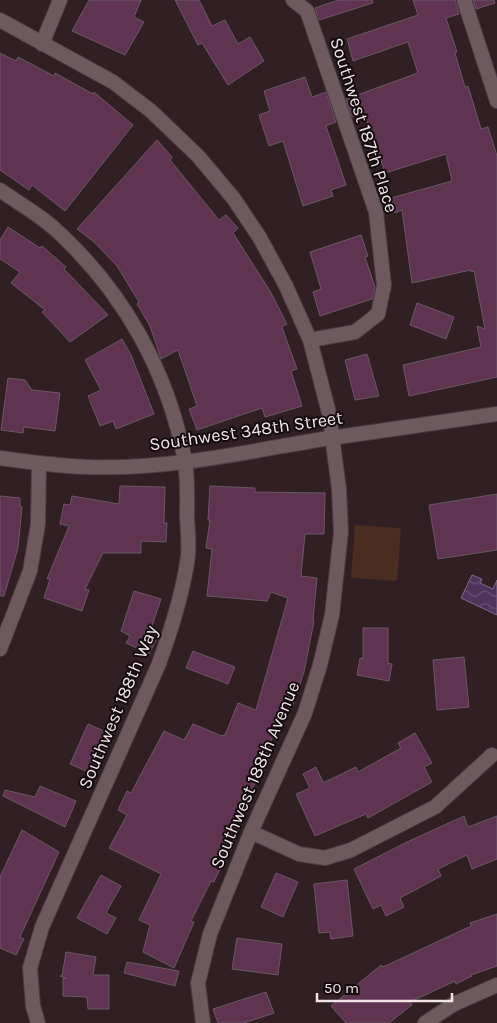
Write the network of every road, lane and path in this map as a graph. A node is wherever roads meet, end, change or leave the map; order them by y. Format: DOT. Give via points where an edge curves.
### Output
graph roads {
  1 [pos="60,0"];
  2 [pos="293,0"];
  3 [pos="464,0"];
  4 [pos="0,20"];
  5 [pos="42,44"];
  6 [pos="497,101"];
  7 [pos="0,190"];
  8 [pos="310,340"];
  9 [pos="497,414"];
  10 [pos="334,438"];
  11 [pos="0,458"];
  12 [pos="185,462"];
  13 [pos="39,464"];
  14 [pos="0,649"];
  15 [pos="492,755"];
  16 [pos="251,832"];
  17 [pos="497,985"];
  18 [pos="38,1023"];
  19 [pos="203,1023"];
  20 [pos="425,1023"];
  1 -- 5 [label="street"];
  2 -- 8 [label="street, Southwest 187th Place" via="307,12 376,212 384,285 378,314 355,332"];
  3 -- 6 [label="street"];
  4 -- 5 [label="street, Southwest 188th Avenue"];
  5 -- 8 [label="street, Southwest 188th Avenue" via="113,82 151,111 198,156 234,199 260,238"];
  7 -- 12 [label="street, Southwest 188th Way" via="55,228 87,260 123,305 145,342 167,396"];
  8 -- 10 [label="street, Southwest 188th Avenue"];
  9 -- 10 [label="street, Southwest 348th Street"];
  10 -- 12 [label="street, Southwest 348th Street"];
  10 -- 16 [label="street, Southwest 188th Avenue" via="340,532 332,615 305,713"];
  11 -- 13 [label="street, Southwest 348th Street"];
  12 -- 13 [label="street, Southwest 348th Street" via="89,468"];
  12 -- 18 [label="street, Southwest 188th Way" via="188,555 173,625 158,666 42,927 30,968 33,1006"];
  13 -- 14 [label="street" via="38,524 30,571"];
  15 -- 16 [label="street" via="436,807 351,850 325,858 299,854"];
  16 -- 19 [label="street, Southwest 188th Avenue" via="210,934 198,983"];
  17 -- 20 [label="street" via="454,1004"];
}
